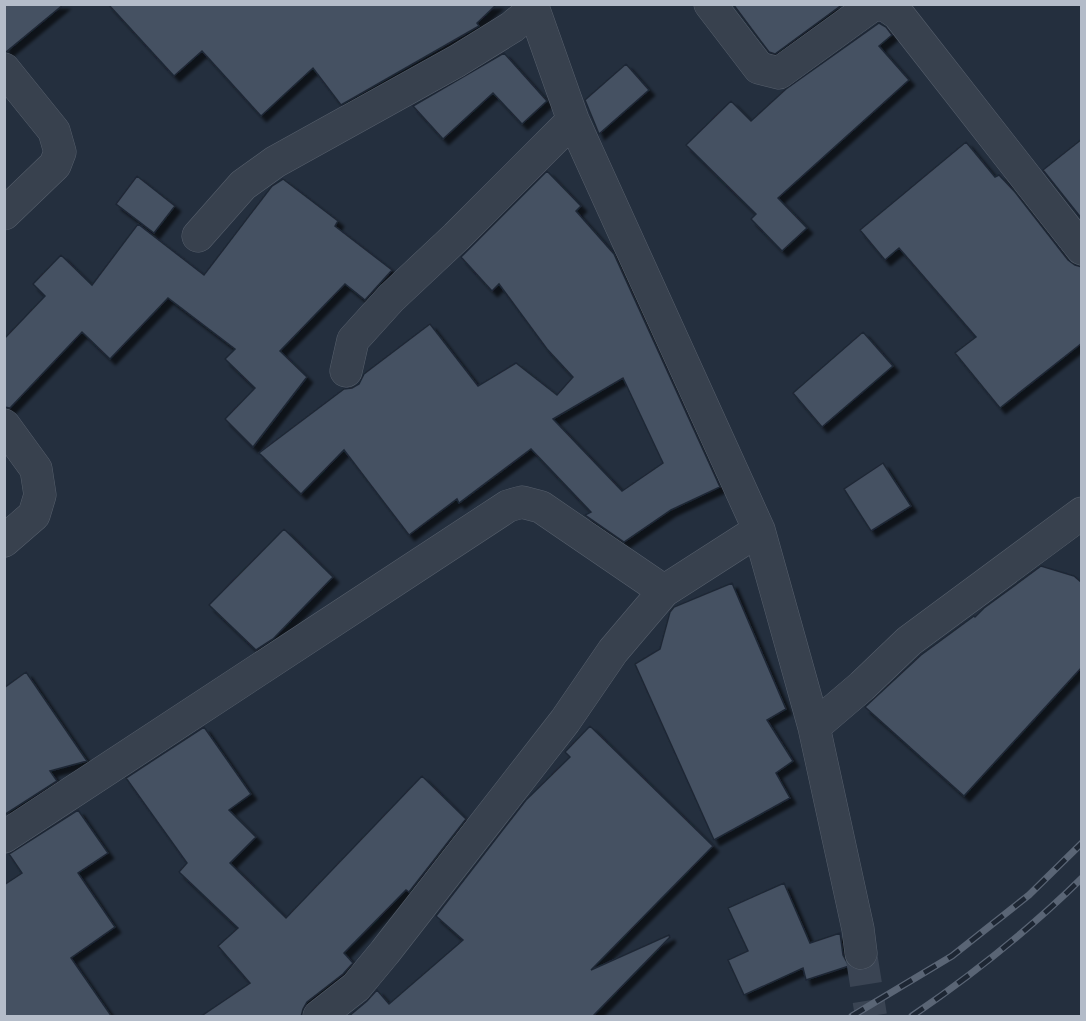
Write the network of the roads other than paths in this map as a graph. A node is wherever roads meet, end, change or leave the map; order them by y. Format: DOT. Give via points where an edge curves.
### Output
graph roads {
  1 [pos="710,4"];
  2 [pos="533,7"];
  3 [pos="4,69"];
  4 [pos="573,120"];
  5 [pos="4,214"];
  6 [pos="198,236"];
  7 [pos="1082,249"];
  8 [pos="346,371"];
  9 [pos="4,425"];
  10 [pos="1082,513"];
  11 [pos="759,530"];
  12 [pos="4,541"];
  13 [pos="664,591"];
  14 [pos="814,727"];
  15 [pos="4,837"];
  16 [pos="861,952"];
  17 [pos="319,1017"];
  1 -- 7 [label="street" via="759,68 779,73 873,5 885,5 898,14"];
  2 -- 4 [label="street"];
  2 -- 6 [label="street" via="512,27 457,62 275,162 243,185"];
  3 -- 5 [label="street" via="54,131 60,152 55,165"];
  4 -- 8 [label="street" via="353,340"];
  4 -- 11 [label="street"];
  9 -- 12 [label="street" via="36,469 40,495 34,515"];
  10 -- 14 [label="street" via="909,641"];
  11 -- 13 [label="street"];
  11 -- 14 [label="street"];
  13 -- 15 [label="street" via="541,507 522,502 508,506"];
  13 -- 17 [label="street" via="613,651 565,721 385,952 356,987"];
  14 -- 16 [label="street"];
}
